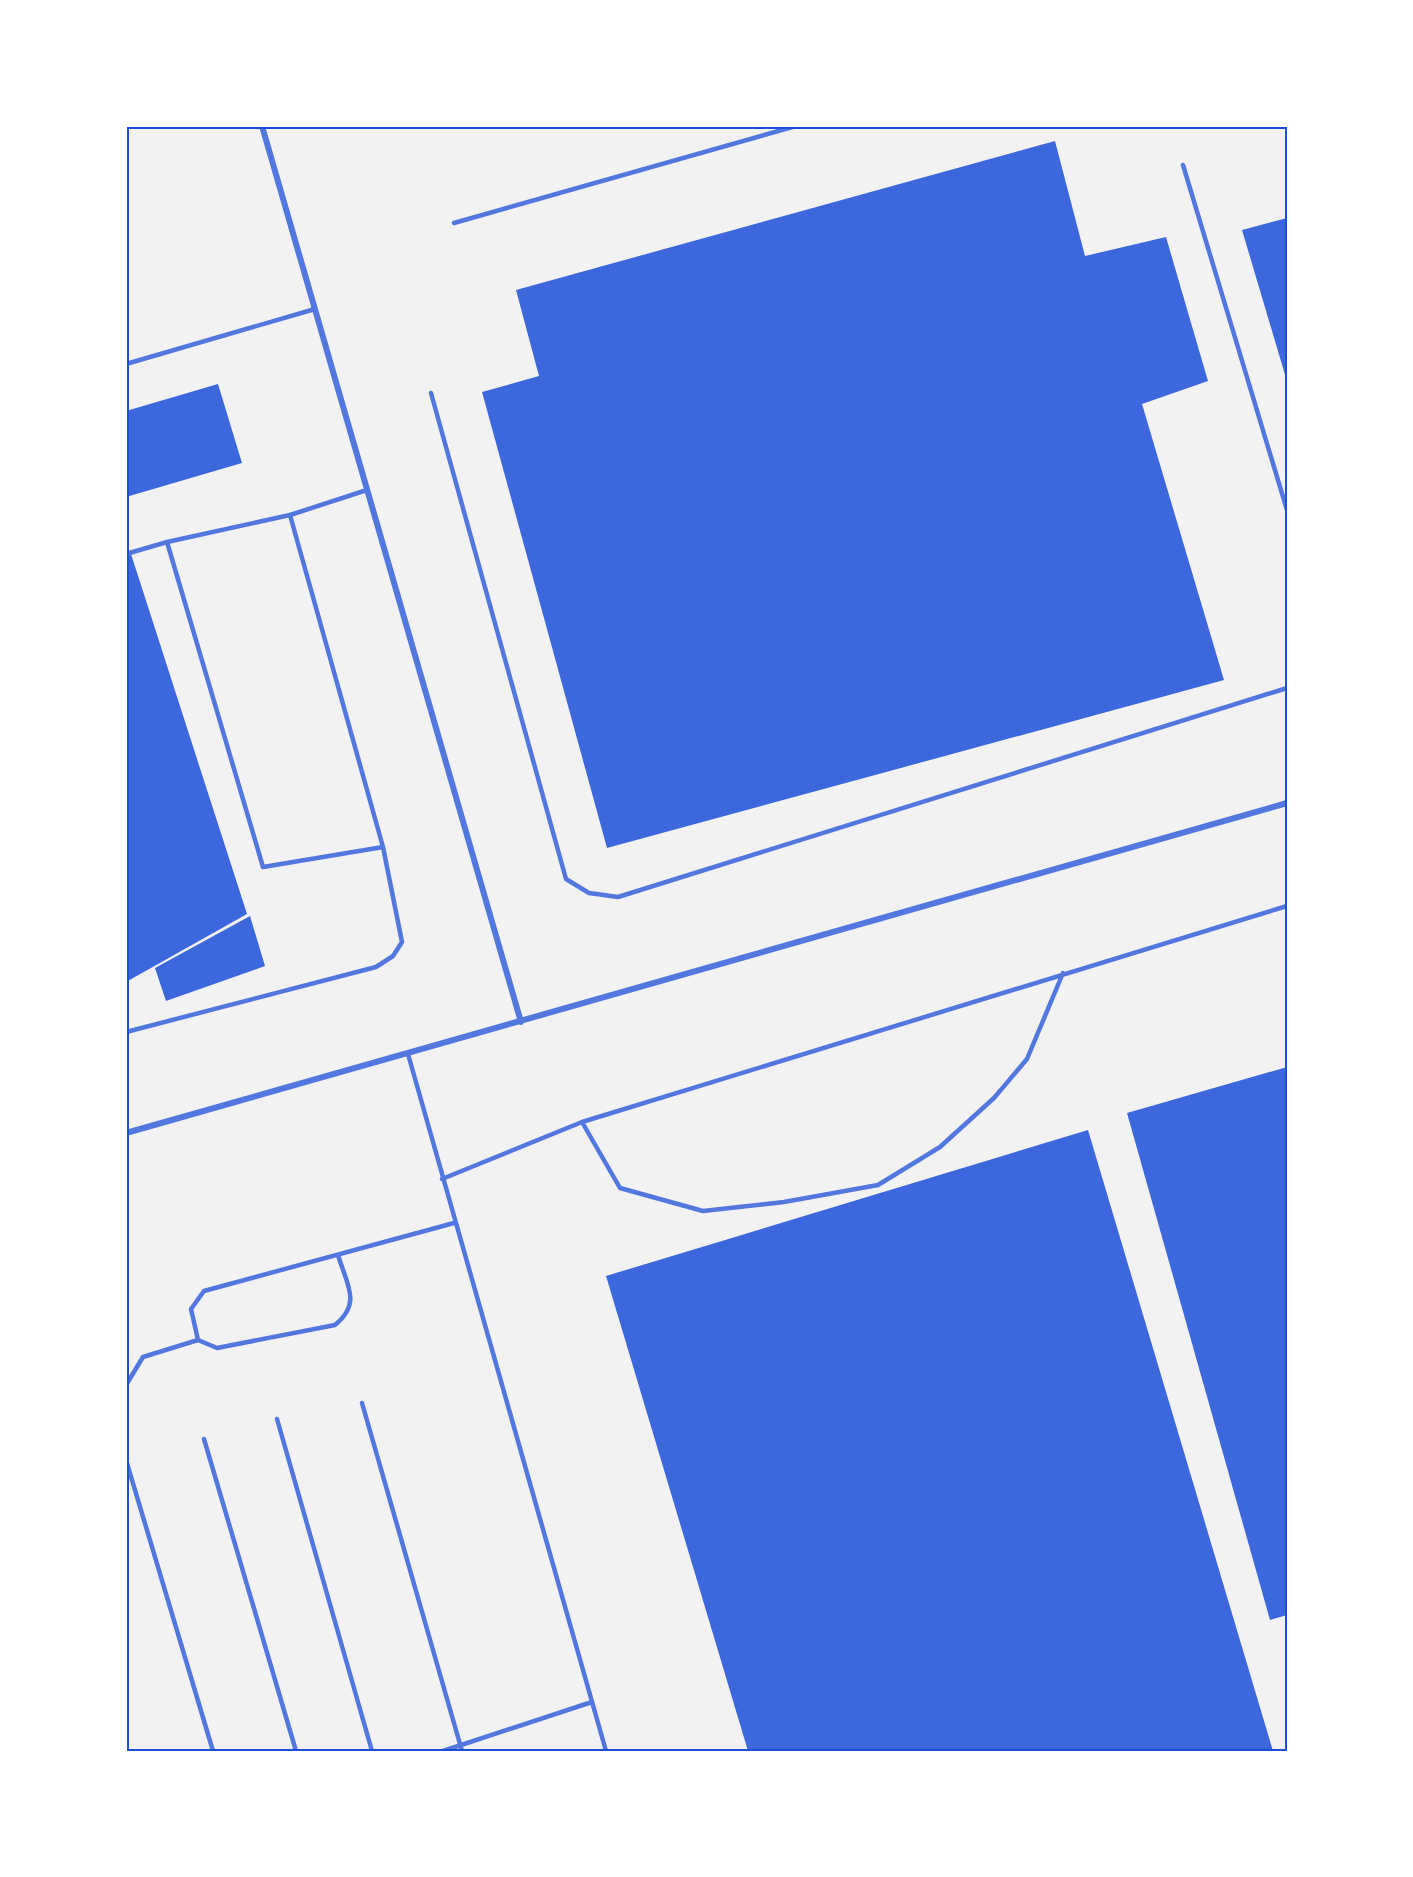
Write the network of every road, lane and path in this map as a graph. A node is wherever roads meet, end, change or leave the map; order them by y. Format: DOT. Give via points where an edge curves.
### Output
graph roads {
  1 [pos="262,126"];
  2 [pos="796,126"];
  3 [pos="1183,165"];
  4 [pos="454,224"];
  5 [pos="315,309"];
  6 [pos="126,364"];
  7 [pos="431,393"];
  8 [pos="367,490"];
  9 [pos="1287,510"];
  10 [pos="290,515"];
  11 [pos="167,542"];
  12 [pos="126,554"];
  13 [pos="1287,687"];
  14 [pos="1287,803"];
  15 [pos="383,847"];
  16 [pos="1287,906"];
  17 [pos="1063,973"];
  18 [pos="521,1022"];
  19 [pos="126,1032"];
  20 [pos="408,1054"];
  21 [pos="582,1122"];
  22 [pos="126,1134"];
  23 [pos="442,1179"];
  24 [pos="454,1223"];
  25 [pos="338,1255"];
  26 [pos="198,1340"];
  27 [pos="126,1385"];
  28 [pos="362,1403"];
  29 [pos="277,1419"];
  30 [pos="204,1439"];
  31 [pos="126,1460"];
  32 [pos="592,1702"];
  33 [pos="461,1748"];
  34 [pos="213,1751"];
  35 [pos="296,1751"];
  36 [pos="372,1751"];
  37 [pos="444,1751"];
  38 [pos="606,1751"];
  1 -- 5 [label="street"];
  2 -- 4 [label="lane"];
  3 -- 9 [label="lane"];
  5 -- 6 [label="lane"];
  5 -- 8 [label="street"];
  7 -- 13 [label="lane" via="566,879 589,893 618,897"];
  8 -- 10 [label="lane"];
  8 -- 18 [label="street"];
  10 -- 11 [label="lane"];
  10 -- 15 [label="lane"];
  11 -- 12 [label="lane"];
  11 -- 15 [label="lane" via="263,867"];
  14 -- 18 [label="street"];
  15 -- 19 [label="lane" via="402,942 393,956 376,967"];
  16 -- 17 [label="lane"];
  17 -- 21 [label="lane"];
  17 -- 21 [label="lane" via="1028,1059 994,1098 940,1148 878,1185 784,1202 702,1211 620,1188"];
  18 -- 20 [label="street"];
  20 -- 22 [label="street"];
  20 -- 23 [label="lane"];
  21 -- 23 [label="lane"];
  23 -- 24 [label="lane"];
  24 -- 25 [label="lane"];
  24 -- 32 [label="lane"];
  25 -- 26 [label="lane" via="204,1291 191,1310"];
  25 -- 26 [label="lane" via="352,1300 348,1314 335,1325 217,1348"];
  26 -- 27 [label="lane" via="143,1357"];
  28 -- 33 [label="lane"];
  29 -- 36 [label="lane"];
  30 -- 35 [label="lane"];
  31 -- 34 [label="lane"];
  32 -- 33 [label="lane"];
  32 -- 38 [label="lane"];
  33 -- 37 [label="lane"];
}
